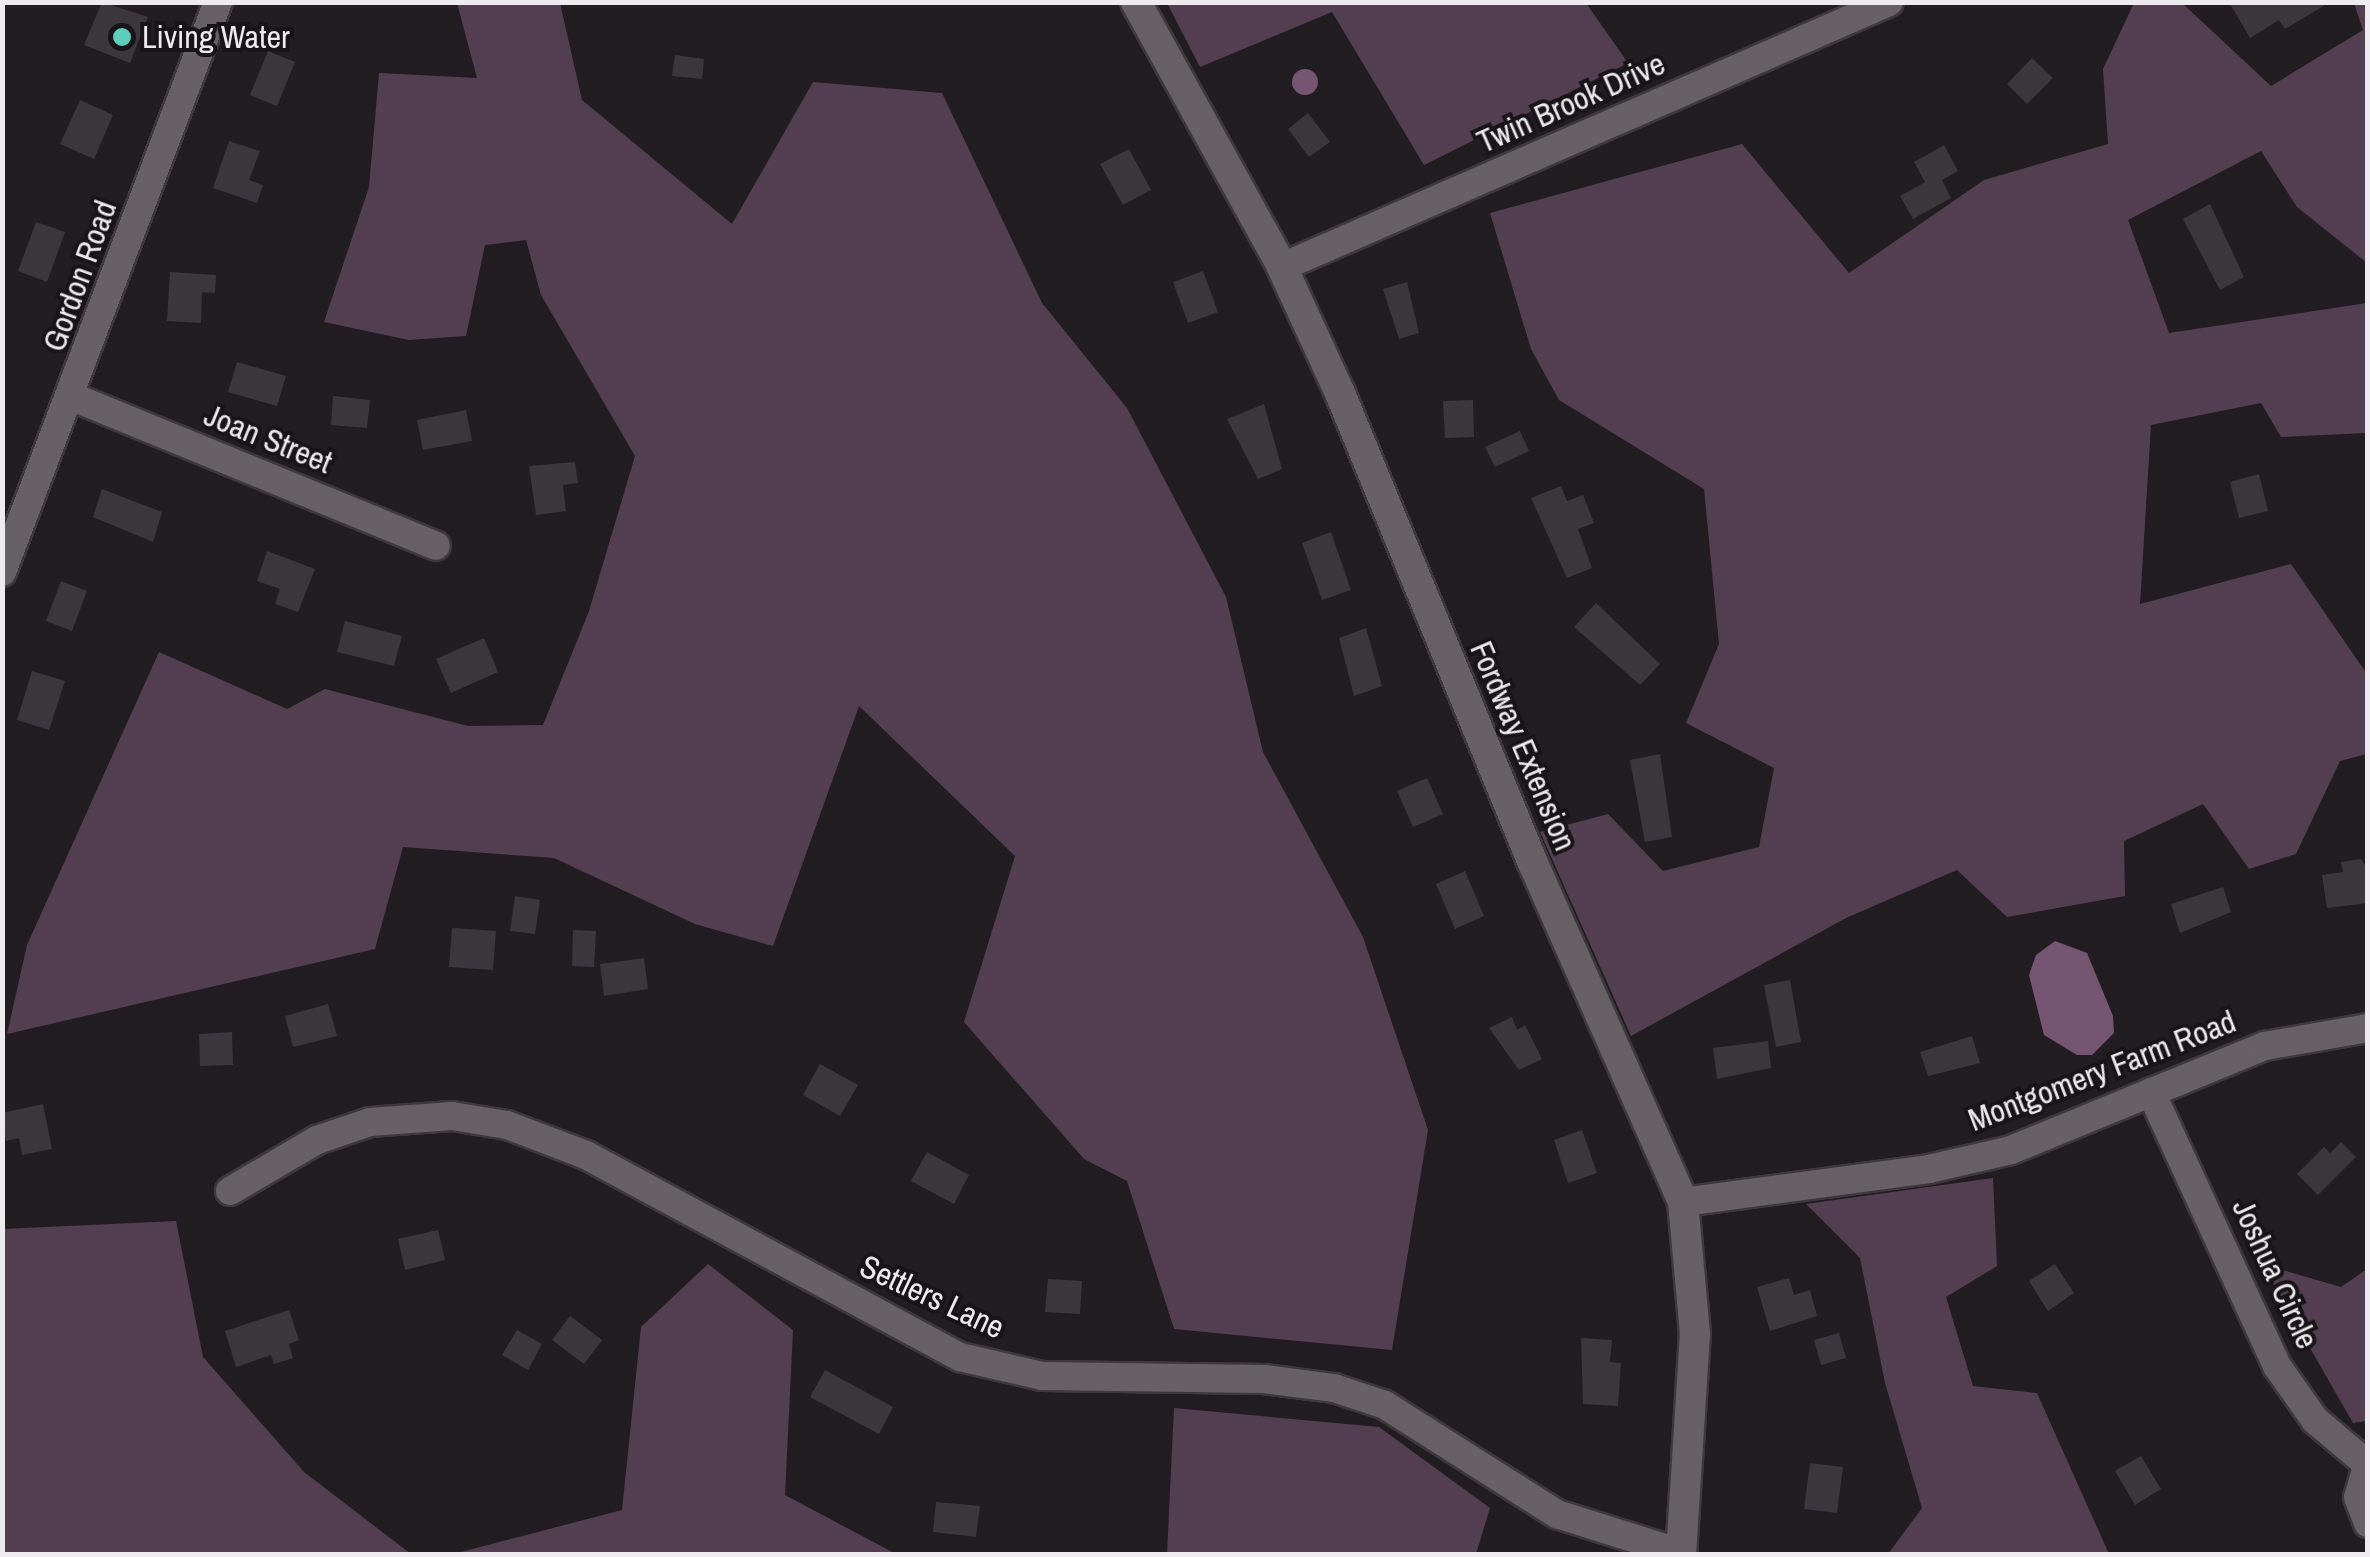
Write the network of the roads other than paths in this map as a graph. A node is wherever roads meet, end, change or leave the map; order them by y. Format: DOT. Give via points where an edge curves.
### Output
graph roads {
  1 [pos="218,2"];
  2 [pos="1136,2"];
  3 [pos="1888,2"];
  4 [pos="1282,267"];
  5 [pos="73,397"];
  6 [pos="436,546"];
  7 [pos="2,572"];
  8 [pos="2368,1028"];
  9 [pos="2151,1092"];
  10 [pos="230,1191"];
  11 [pos="1683,1202"];
  12 [pos="2367,1464"];
  13 [pos="2368,1524"];
  14 [pos="1681,1554"];
  1 -- 5 [label="street, Gordon Road"];
  2 -- 4 [label="street, Fordway Extension"];
  3 -- 4 [label="street, Twin Brook Drive"];
  4 -- 11 [label="street, Fordway Extension"];
  5 -- 6 [label="street, Joan Street"];
  5 -- 7 [label="street, Gordon Road"];
  8 -- 9 [label="street, Montgomery Farm Road" via="2265,1046"];
  9 -- 11 [label="street, Montgomery Farm Road" via="2010,1150"];
  9 -- 12 [label="street, Joshua Circle" via="2277,1366 2315,1420"];
  10 -- 14 [label="street, Settlers Lane" via="317,1140 370,1122 452,1116 507,1125 586,1155 960,1357 1042,1376 1264,1379 1334,1388 1398,1412 1557,1514"];
  11 -- 14 [label="street, Fordway Extension" via="1695,1332"];
  12 -- 13 [label="street, Joshua Circle" via="2358,1497"];
}
